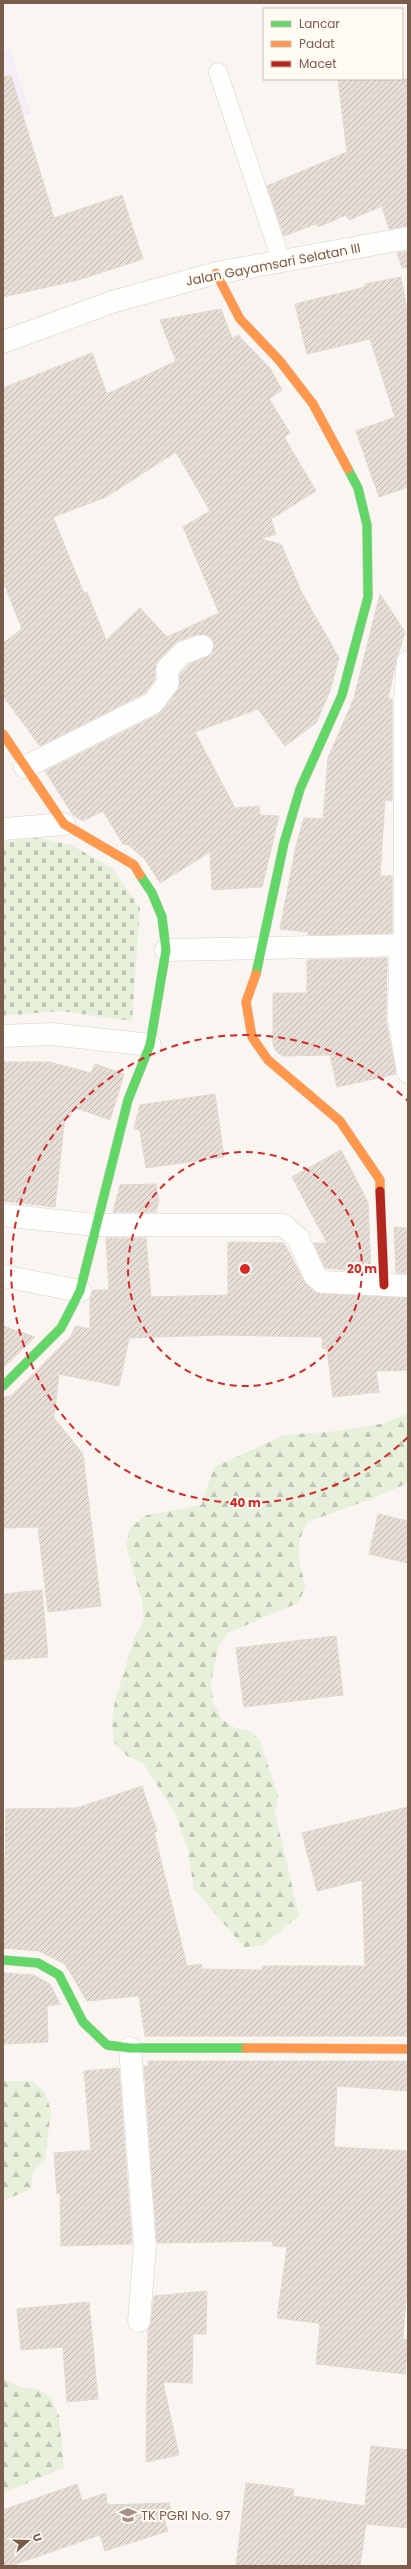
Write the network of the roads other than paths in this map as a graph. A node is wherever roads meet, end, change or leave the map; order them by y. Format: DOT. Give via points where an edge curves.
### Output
graph roads {
  1 [pos="218,72"];
  2 [pos="408,238"];
  3 [pos="281,260"];
  4 [pos="216,273"];
  5 [pos="3,342"];
  6 [pos="202,646"];
  7 [pos="408,662"];
  8 [pos="3,734"];
  9 [pos="25,767"];
  10 [pos="64,824"];
  11 [pos="3,829"];
  12 [pos="404,945"];
  13 [pos="261,947"];
  14 [pos="166,950"];
  15 [pos="3,1036"];
  16 [pos="150,1045"];
  17 [pos="408,1072"];
  18 [pos="3,1215"];
  19 [pos="95,1225"];
  20 [pos="3,1276"];
  21 [pos="384,1285"];
  22 [pos="408,1286"];
  23 [pos="80,1291"];
  24 [pos="3,1386"];
  25 [pos="3,1960"];
  26 [pos="130,2048"];
  27 [pos="408,2049"];
  28 [pos="139,2321"];
  1 -- 3 [label="lane"];
  2 -- 3 [label="street, Jalan Gayamsari Selatan III"];
  3 -- 4 [label="street, Jalan Gayamsari Selatan III"];
  4 -- 5 [label="street, Jalan Gayamsari Selatan III" via="112,302"];
  4 -- 13 [label="street" via="240,320 279,360 313,404 358,488 367,525 368,597 342,695 300,789 284,843"];
  6 -- 9 [label="street" via="182,653 168,669 168,683 153,703"];
  7 -- 12 [label="street" via="405,699"];
  8 -- 9 [label="street"];
  9 -- 10 [label="street"];
  10 -- 11 [label="street"];
  10 -- 14 [label="street" via="134,865 152,893 162,917"];
  12 -- 13 [label="street"];
  12 -- 17 [label="street" via="398,1020"];
  13 -- 14 [label="street"];
  13 -- 21 [label="street" via="258,967 246,1002 252,1037 268,1060 340,1121 380,1180"];
  14 -- 16 [label="street"];
  15 -- 16 [label="street" via="51,1034"];
  16 -- 19 [label="street" via="128,1100"];
  18 -- 19 [label="street"];
  19 -- 21 [label="street" via="283,1225 298,1238 315,1276 322,1282"];
  19 -- 23 [label="street"];
  20 -- 23 [label="street"];
  21 -- 22 [label="street"];
  23 -- 24 [label="street" via="61,1328"];
  25 -- 26 [label="street" via="38,1963 59,1975 83,2022 107,2045"];
  26 -- 27 [label="street"];
  26 -- 28 [label="street" via="145,2246"];
}
